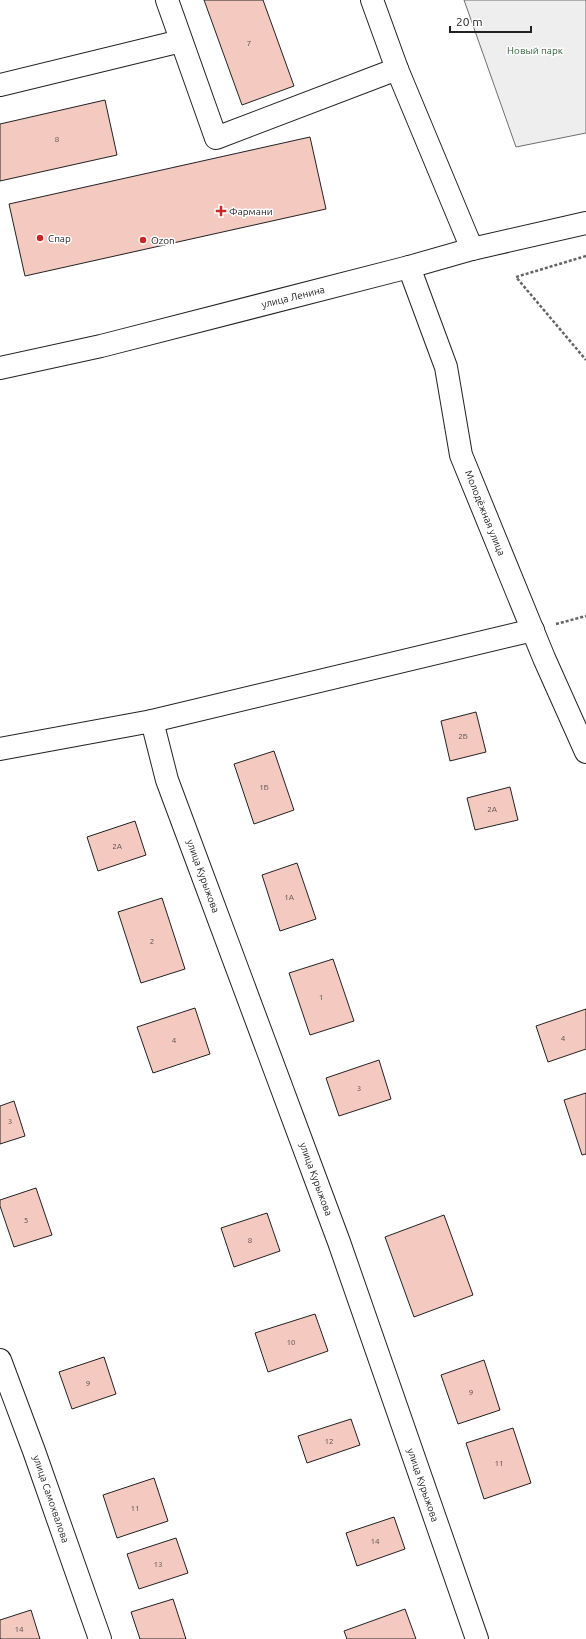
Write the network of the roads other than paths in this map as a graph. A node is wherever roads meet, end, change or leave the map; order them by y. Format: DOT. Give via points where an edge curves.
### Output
graph roads {
  1 [pos="167,0"];
  2 [pos="372,0"];
  3 [pos="181,41"];
  4 [pos="397,69"];
  5 [pos="0,85"];
  6 [pos="586,223"];
  7 [pos="472,249"];
  8 [pos="409,267"];
  9 [pos="0,368"];
  10 [pos="533,630"];
  11 [pos="152,721"];
  12 [pos="0,749"];
  13 [pos="586,752"];
  14 [pos="0,1360"];
  15 [pos="100,1639"];
  16 [pos="477,1639"];
  1 -- 3 [label="street"];
  2 -- 4 [label="street"];
  3 -- 4 [label="street" via="216,138"];
  3 -- 5 [label="street"];
  4 -- 7 [label="street"];
  6 -- 7 [label="street, улица Ленина"];
  7 -- 8 [label="street, улица Ленина"];
  8 -- 9 [label="street, улица Ленина" via="101,346"];
  8 -- 10 [label="street, Молодёжная улица" via="446,367 461,454"];
  10 -- 11 [label="street"];
  10 -- 13 [label="street, Молодёжная улица"];
  11 -- 12 [label="street"];
  11 -- 16 [label="street, улица Курыжова" via="167,780 339,1242"];
  14 -- 15 [label="street, улица Самохвалова"];
}
